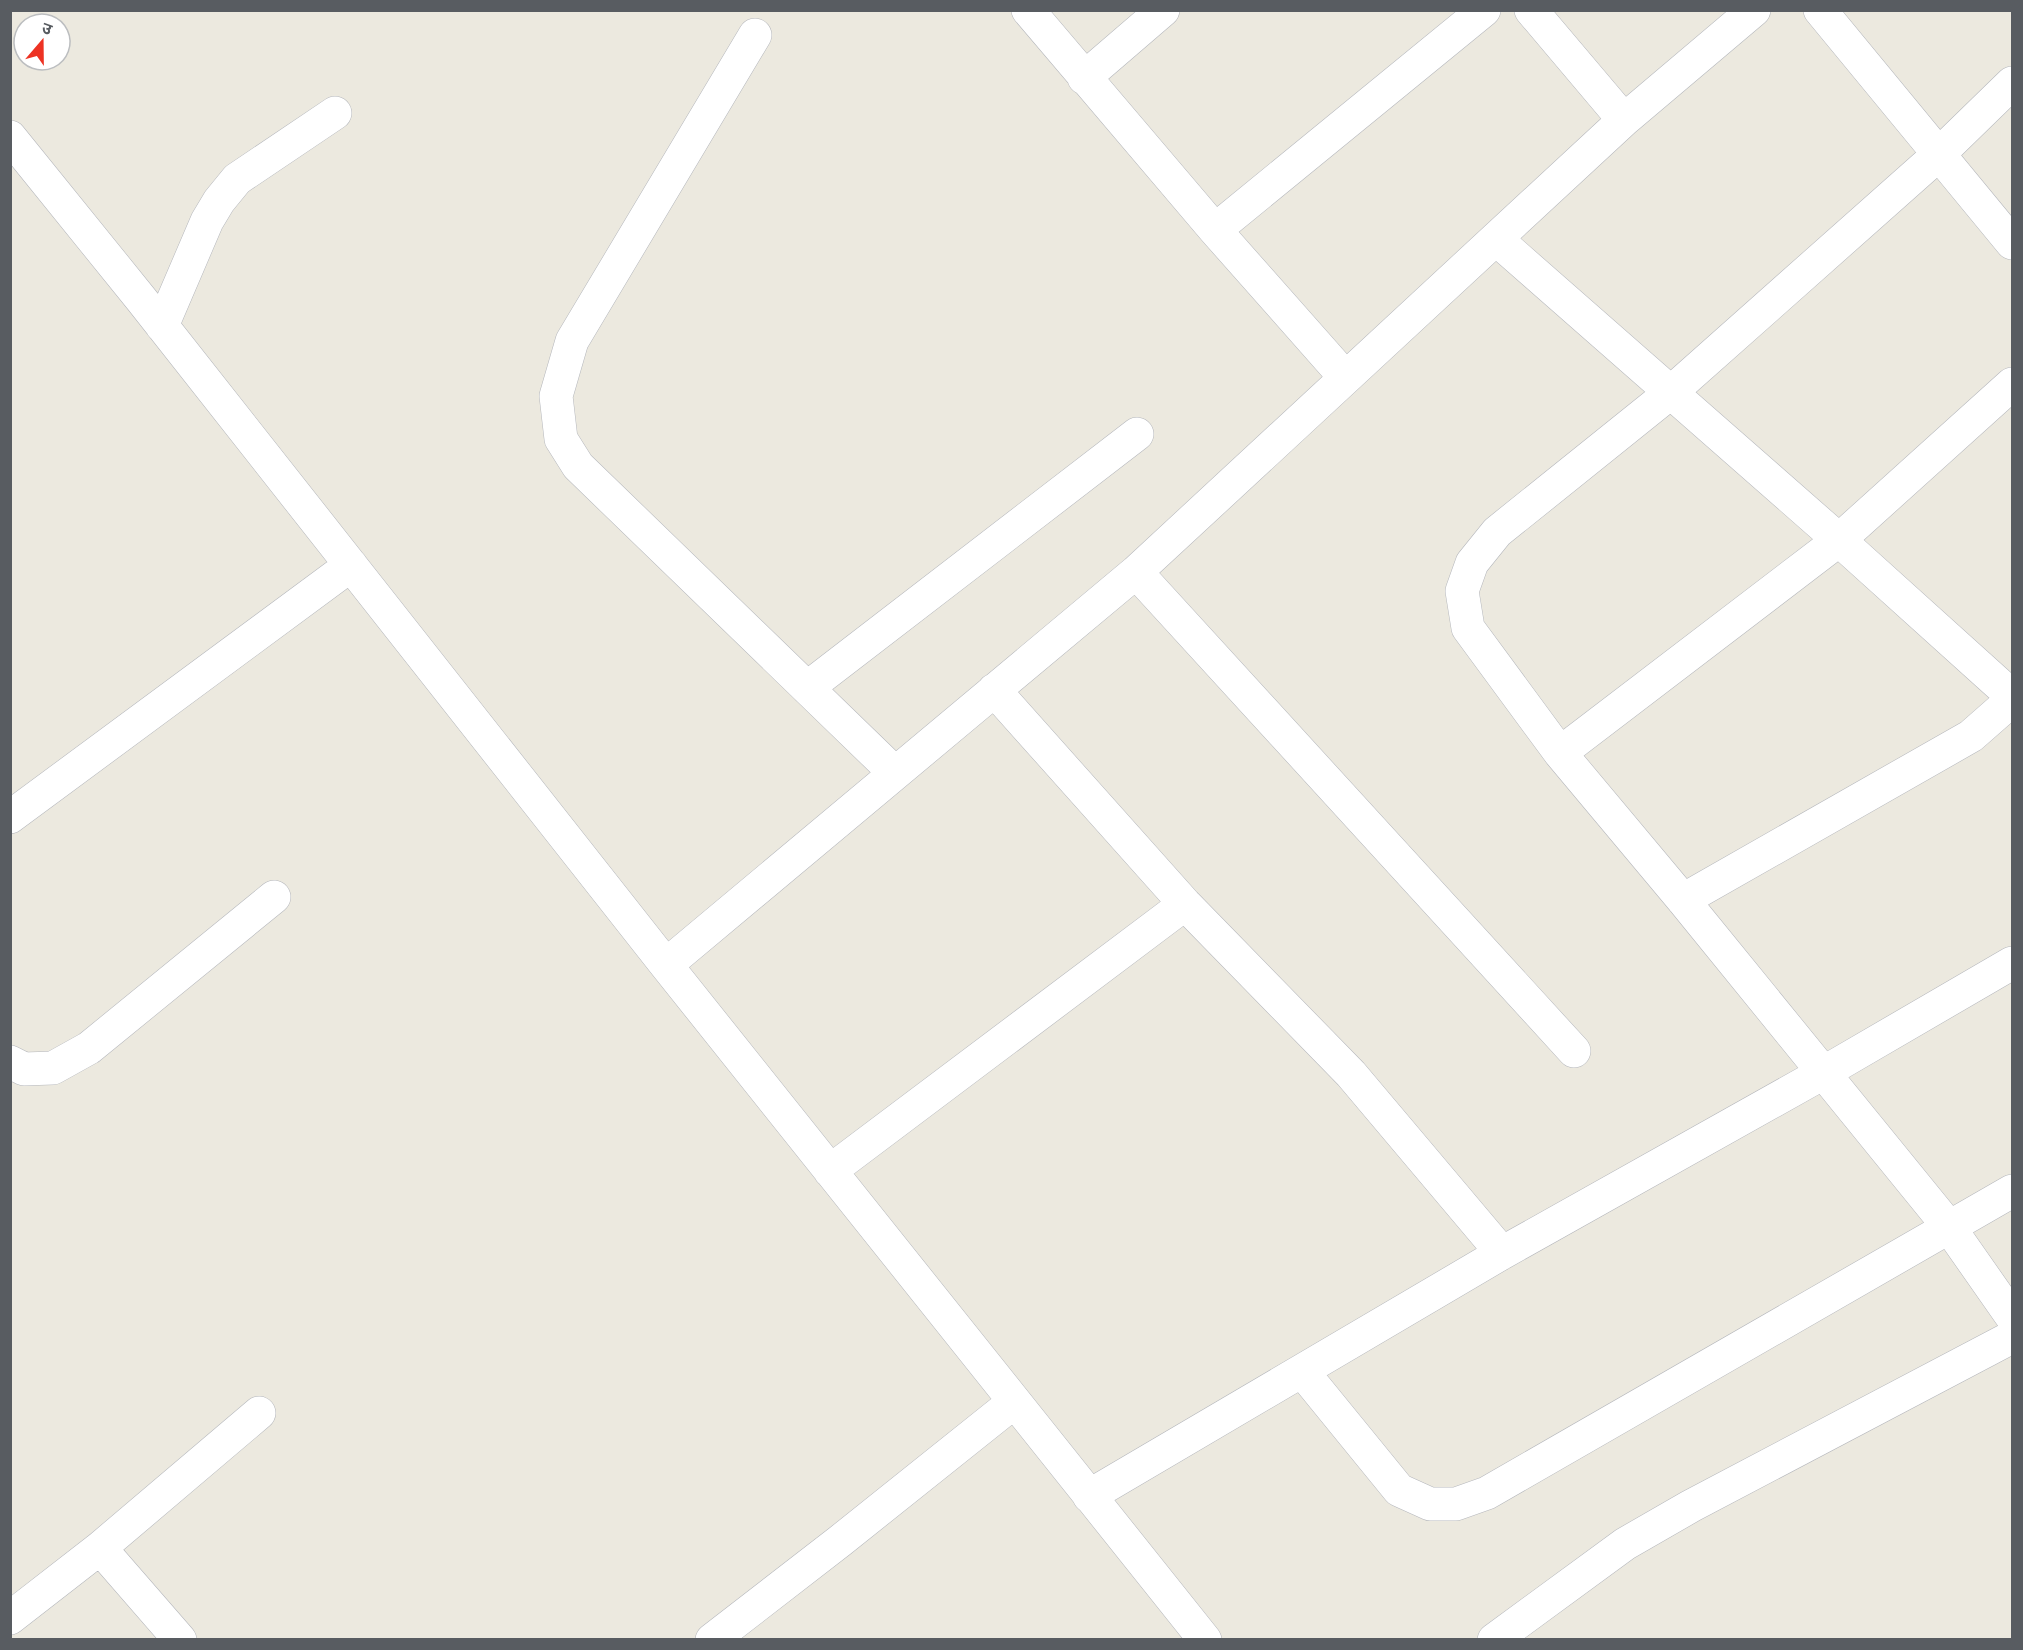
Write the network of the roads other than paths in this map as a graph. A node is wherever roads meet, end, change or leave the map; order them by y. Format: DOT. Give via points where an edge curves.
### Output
graph roads {
  1 [pos="1028,10"];
  2 [pos="1163,10"];
  3 [pos="1484,10"];
  4 [pos="1531,10"];
  5 [pos="1754,10"];
  6 [pos="1820,10"];
  7 [pos="755,35"];
  8 [pos="1084,78"];
  9 [pos="2013,83"];
  10 [pos="335,113"];
  11 [pos="1624,120"];
  12 [pos="10,137"];
  13 [pos="1938,155"];
  14 [pos="1215,230"];
  15 [pos="1496,238"];
  16 [pos="2013,243"];
  17 [pos="162,326"];
  18 [pos="1345,377"];
  19 [pos="2013,384"];
  20 [pos="1670,393"];
  21 [pos="1137,434"];
  22 [pos="1839,540"];
  23 [pos="351,565"];
  24 [pos="1136,572"];
  25 [pos="807,688"];
  26 [pos="994,690"];
  27 [pos="2013,698"];
  28 [pos="1560,753"];
  29 [pos="895,773"];
  30 [pos="10,817"];
  31 [pos="274,897"];
  32 [pos="1683,900"];
  33 [pos="1185,904"];
  34 [pos="2013,963"];
  35 [pos="666,965"];
  36 [pos="1574,1051"];
  37 [pos="10,1062"];
  38 [pos="1822,1073"];
  39 [pos="830,1171"];
  40 [pos="2013,1191"];
  41 [pos="1949,1227"];
  42 [pos="1502,1253"];
  43 [pos="2013,1317"];
  44 [pos="2013,1337"];
  45 [pos="1302,1371"];
  46 [pos="1014,1402"];
  47 [pos="259,1413"];
  48 [pos="1089,1496"];
  49 [pos="100,1548"];
  50 [pos="10,1618"];
  51 [pos="180,1640"];
  52 [pos="712,1640"];
  53 [pos="1205,1640"];
  54 [pos="1494,1640"];
  1 -- 8 [label="street"];
  2 -- 8 [label="street"];
  3 -- 14 [label="street"];
  4 -- 11 [label="street"];
  5 -- 11 [label="street"];
  6 -- 13 [label="street"];
  7 -- 25 [label="street" via="572,341 556,396 561,439 578,466"];
  8 -- 14 [label="street"];
  9 -- 13 [label="street"];
  10 -- 17 [label="street" via="237,179 219,201"];
  11 -- 15 [label="street"];
  12 -- 17 [label="street"];
  13 -- 16 [label="street"];
  13 -- 20 [label="street"];
  14 -- 18 [label="street"];
  15 -- 18 [label="street"];
  15 -- 20 [label="street"];
  17 -- 23 [label="street"];
  18 -- 24 [label="street"];
  19 -- 22 [label="street"];
  20 -- 22 [label="street"];
  20 -- 28 [label="street" via="1497,532 1472,563 1462,591 1468,628"];
  21 -- 25 [label="street"];
  22 -- 27 [label="street"];
  22 -- 28 [label="street"];
  23 -- 30 [label="street"];
  23 -- 35 [label="street"];
  24 -- 26 [label="street"];
  24 -- 36 [label="street"];
  25 -- 29 [label="street"];
  26 -- 29 [label="street"];
  26 -- 33 [label="street"];
  27 -- 32 [label="street" via="1963,741"];
  28 -- 32 [label="street"];
  29 -- 35 [label="street"];
  31 -- 37 [label="street" via="89,1048 53,1068 24,1069"];
  32 -- 38 [label="street"];
  33 -- 39 [label="street"];
  33 -- 42 [label="street" via="1351,1074"];
  34 -- 38 [label="street"];
  35 -- 39 [label="street"];
  38 -- 41 [label="street"];
  38 -- 42 [label="street"];
  39 -- 46 [label="street"];
  40 -- 41 [label="street"];
  41 -- 43 [label="street"];
  41 -- 45 [label="street" via="1487,1493 1456,1504 1430,1504 1400,1490"];
  42 -- 45 [label="street"];
  44 -- 54 [label="street" via="1625,1544"];
  45 -- 48 [label="street"];
  46 -- 48 [label="street"];
  46 -- 52 [label="street"];
  47 -- 49 [label="street"];
  48 -- 53 [label="street"];
  49 -- 50 [label="street"];
  49 -- 51 [label="street"];
}
